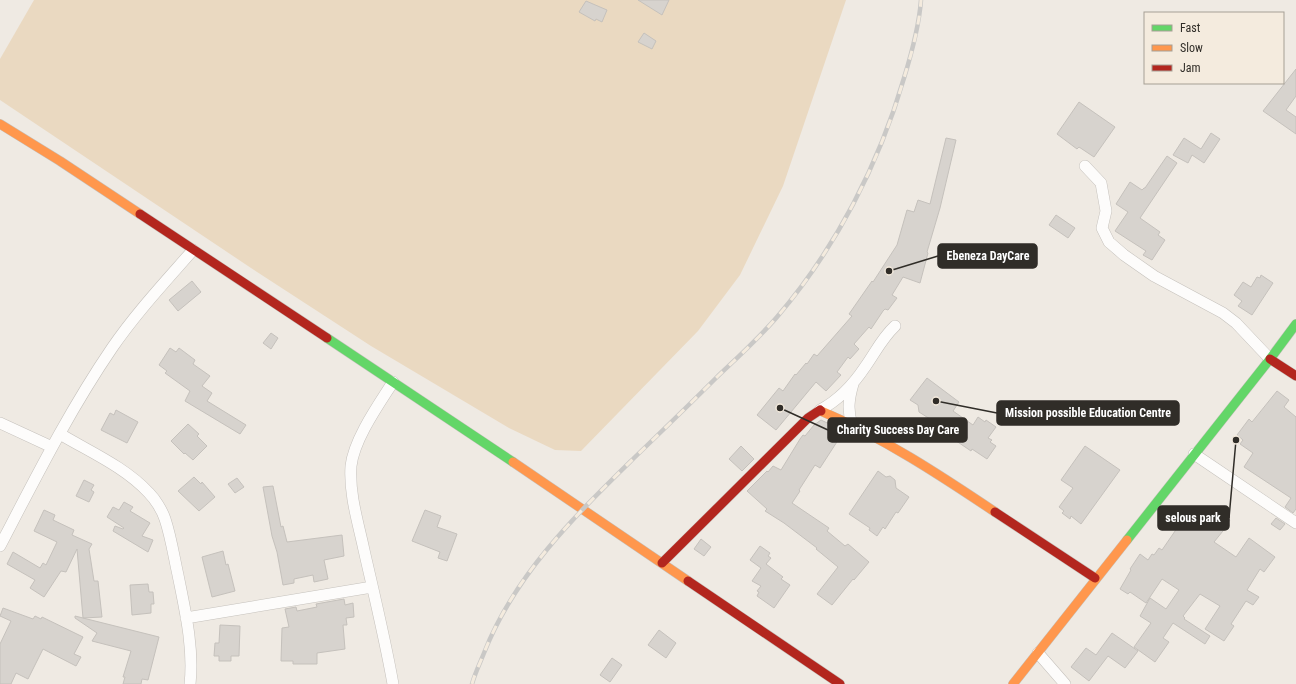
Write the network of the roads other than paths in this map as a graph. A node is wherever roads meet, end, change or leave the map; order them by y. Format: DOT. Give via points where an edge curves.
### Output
graph roads {
  1 [pos="0,124"];
  2 [pos="1086,166"];
  3 [pos="193,250"];
  4 [pos="1296,324"];
  5 [pos="895,326"];
  6 [pos="1270,359"];
  7 [pos="1296,376"];
  8 [pos="393,382"];
  9 [pos="853,384"];
  10 [pos="820,410"];
  11 [pos="0,423"];
  12 [pos="852,424"];
  13 [pos="60,434"];
  14 [pos="52,447"];
  15 [pos="1194,454"];
  16 [pos="1296,523"];
  17 [pos="0,546"];
  18 [pos="662,563"];
  19 [pos="1095,578"];
  20 [pos="372,587"];
  21 [pos="186,618"];
  22 [pos="1038,653"];
  23 [pos="190,684"];
  24 [pos="393,684"];
  25 [pos="840,684"];
  26 [pos="1013,684"];
  27 [pos="1065,684"];
  1 -- 3 [label="street" via="33,143"];
  2 -- 6 [label="street" via="1101,183 1106,211 1102,228 1109,242 1154,276 1223,313"];
  3 -- 8 [label="street"];
  3 -- 13 [label="street" via="124,330 82,394"];
  4 -- 6 [label="street"];
  5 -- 9 [label="street"];
  6 -- 7 [label="street"];
  6 -- 15 [label="street"];
  8 -- 18 [label="street"];
  8 -- 20 [label="street" via="358,440 351,465 352,496"];
  9 -- 10 [label="street" via="832,404"];
  9 -- 12 [label="street" via="848,404"];
  10 -- 12 [label="street"];
  10 -- 18 [label="street" via="808,418"];
  11 -- 14 [label="street"];
  12 -- 19 [label="street" via="952,483"];
  13 -- 14 [label="street"];
  13 -- 21 [label="street" via="135,479 150,494 165,517"];
  14 -- 17 [label="street"];
  15 -- 16 [label="street"];
  15 -- 19 [label="street"];
  18 -- 25 [label="street"];
  19 -- 22 [label="street"];
  20 -- 21 [label="street"];
  20 -- 24 [label="street"];
  21 -- 23 [label="street" via="192,669"];
  22 -- 26 [label="street"];
  22 -- 27 [label="street"];
}
